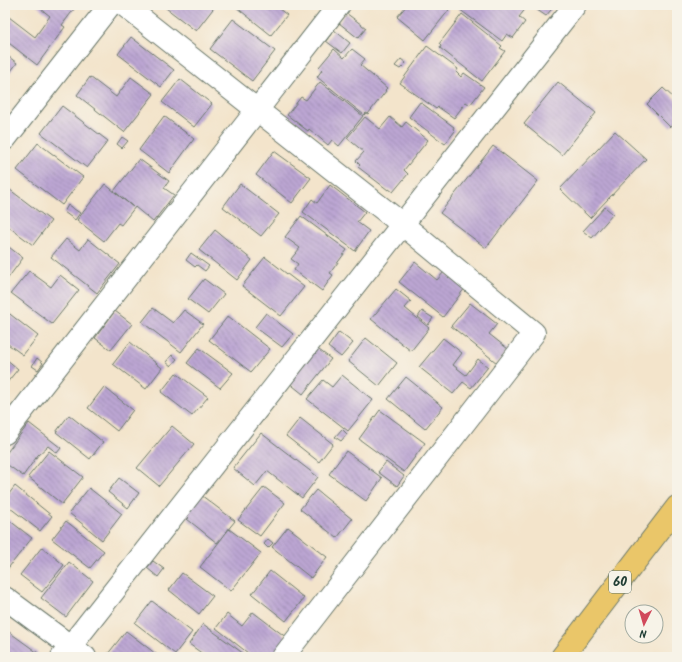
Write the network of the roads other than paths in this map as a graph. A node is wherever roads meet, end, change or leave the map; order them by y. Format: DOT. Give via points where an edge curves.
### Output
graph roads {
  1 [pos="110,5"];
  2 [pos="124,5"];
  3 [pos="339,5"];
  4 [pos="575,5"];
  5 [pos="256,110"];
  6 [pos="5,139"];
  7 [pos="402,224"];
  8 [pos="5,433"];
  9 [pos="677,507"];
  10 [pos="5,598"];
  11 [pos="72,653"];
  12 [pos="282,657"];
  13 [pos="562,657"];
  1 -- 6 [label="street"];
  2 -- 5 [label="street"];
  3 -- 5 [label="street"];
  4 -- 7 [label="street"];
  5 -- 7 [label="street"];
  5 -- 8 [label="street"];
  7 -- 11 [label="street"];
  7 -- 12 [label="street" via="534,333"];
  9 -- 13 [label="main road, 60"];
  10 -- 11 [label="street"];
}
